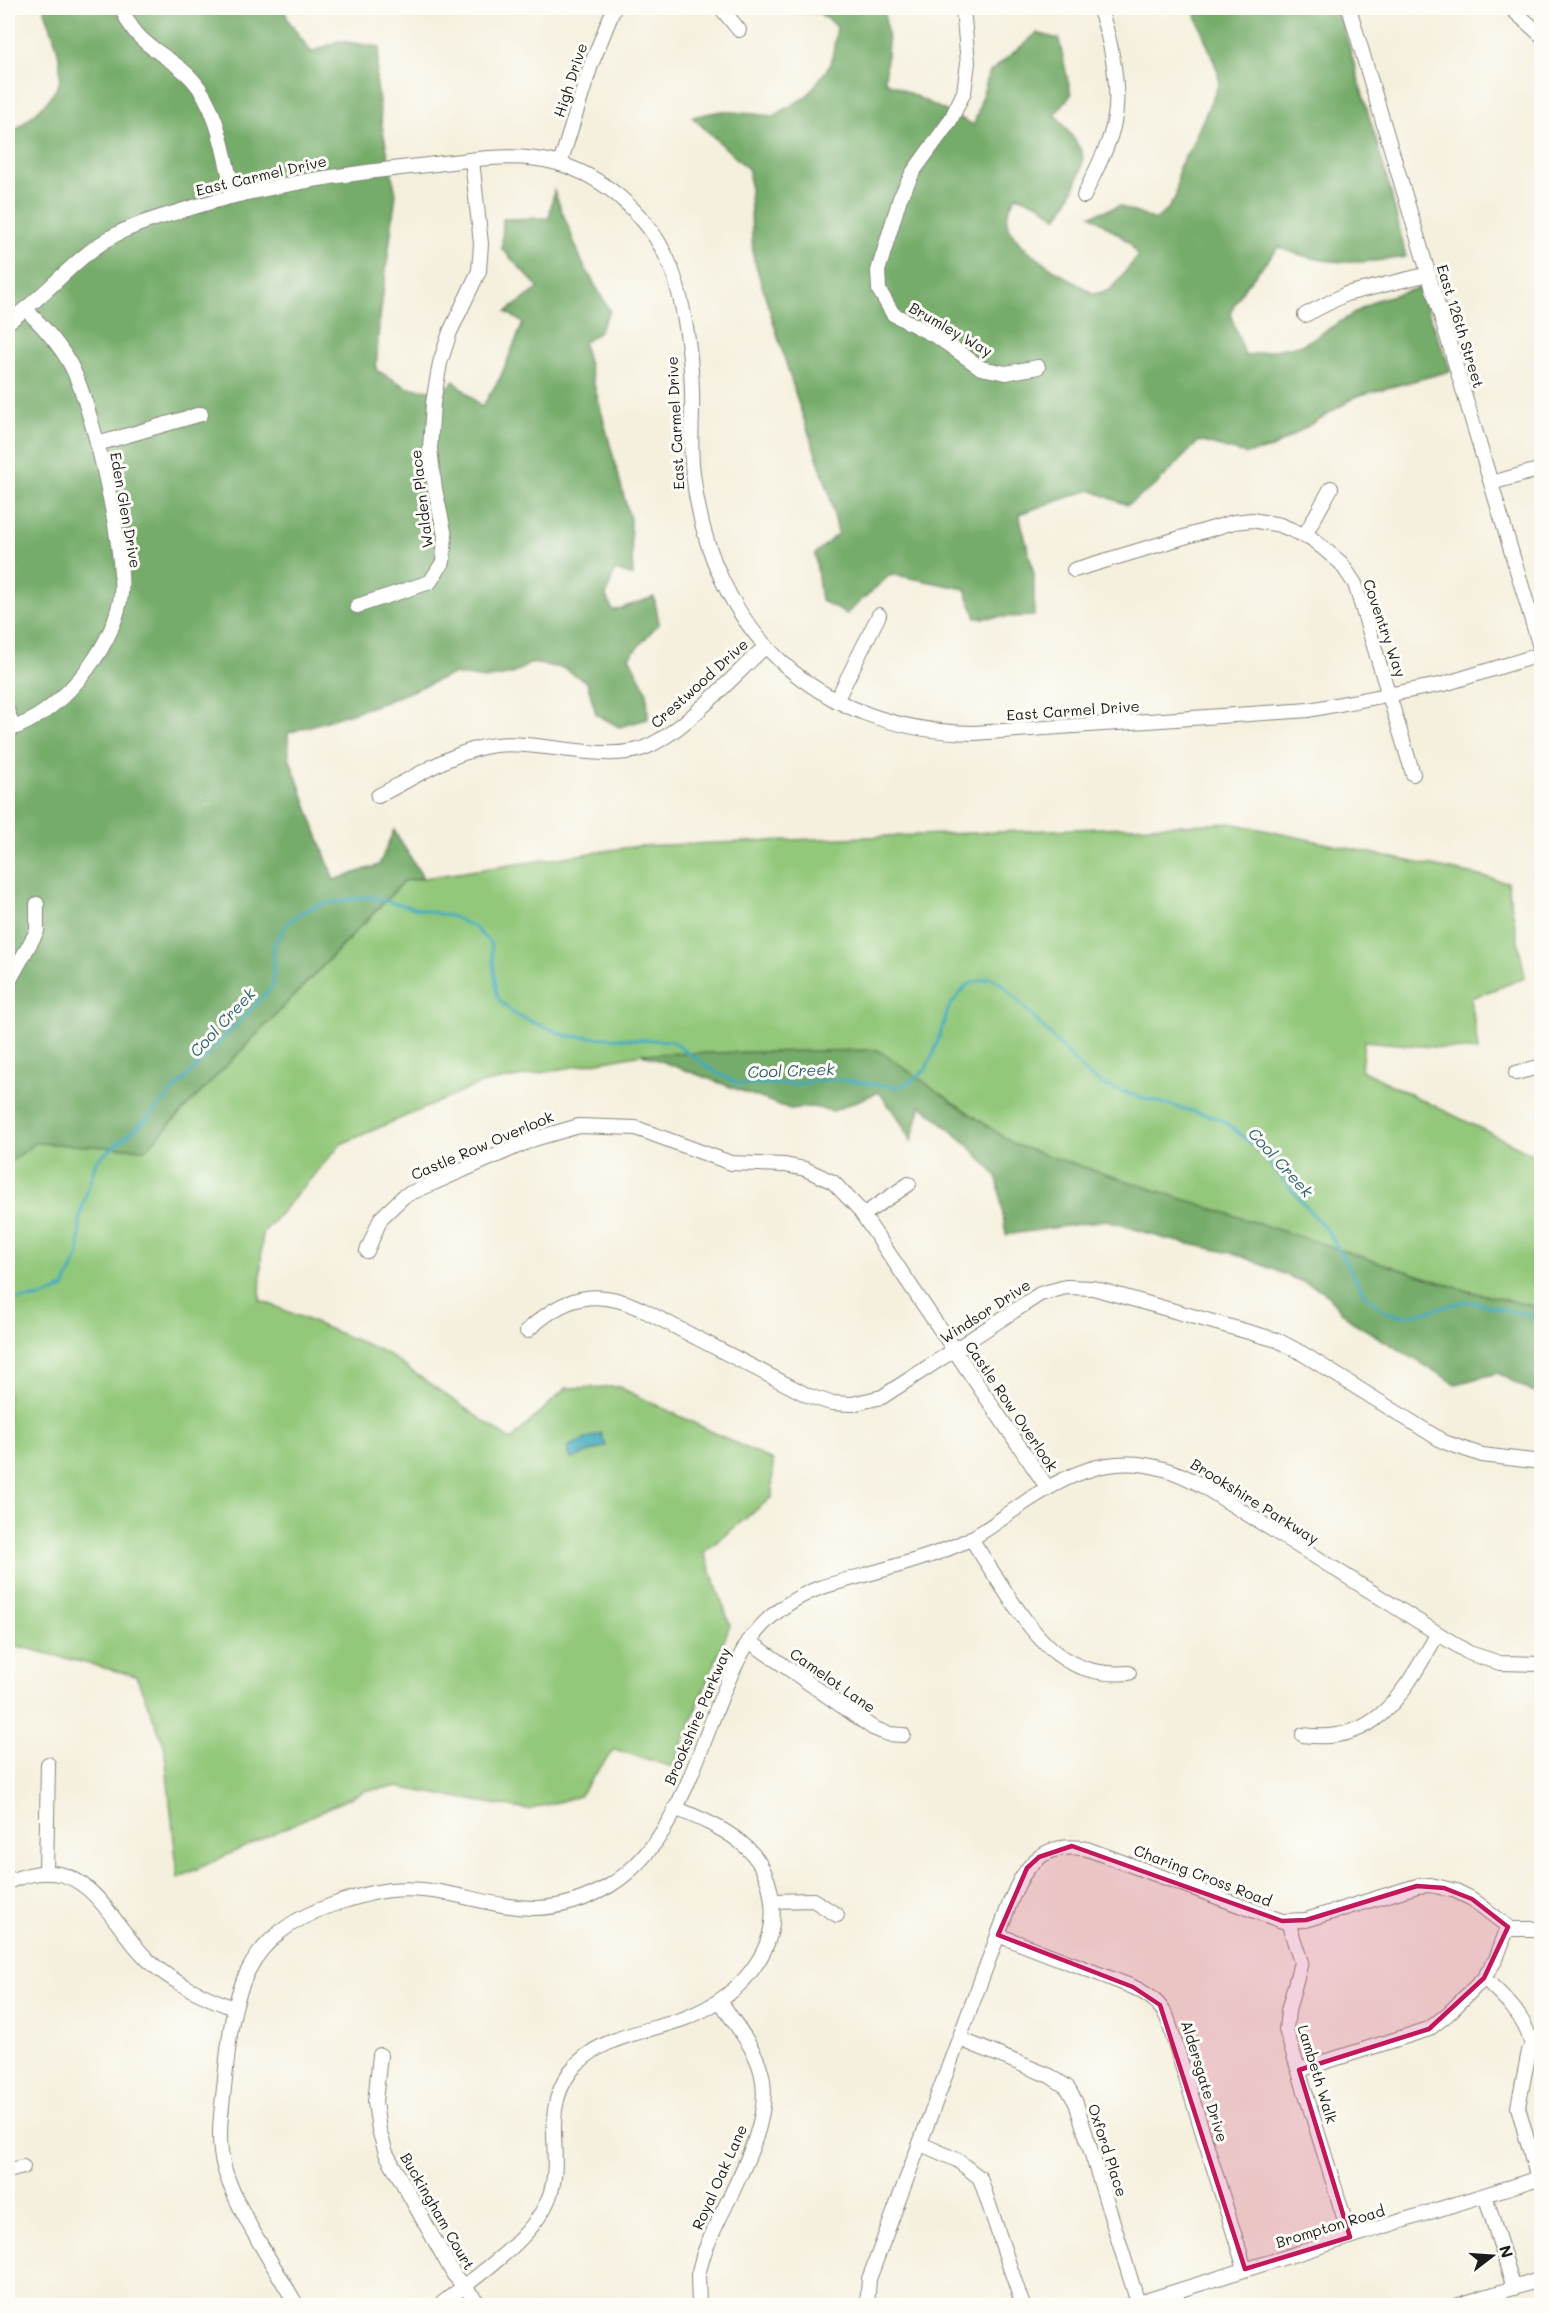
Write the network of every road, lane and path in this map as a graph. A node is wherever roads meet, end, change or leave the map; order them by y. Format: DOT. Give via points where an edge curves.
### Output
graph roads {
  1 [pos="122,8"];
  2 [pos="612,8"];
  3 [pos="721,8"];
  4 [pos="963,8"];
  5 [pos="1099,8"];
  6 [pos="1349,8"];
  7 [pos="1511,8"];
  8 [pos="739,30"];
  9 [pos="1542,36"];
  10 [pos="472,160"];
  11 [pos="561,164"];
  12 [pos="234,195"];
  13 [pos="1083,196"];
  14 [pos="1428,274"];
  15 [pos="25,309"];
  16 [pos="1305,315"];
  17 [pos="8,322"];
  18 [pos="1038,367"];
  19 [pos="201,414"];
  20 [pos="97,444"];
  21 [pos="1542,469"];
  22 [pos="1491,483"];
  23 [pos="1331,488"];
  24 [pos="1305,535"];
  25 [pos="1074,570"];
  26 [pos="357,606"];
  27 [pos="879,615"];
  28 [pos="766,646"];
  29 [pos="1542,654"];
  30 [pos="1391,696"];
  31 [pos="836,701"];
  32 [pos="8,712"];
  33 [pos="10,729"];
  34 [pos="1413,774"];
  35 [pos="378,796"];
  36 [pos="37,904"];
  37 [pos="8,983"];
  38 [pos="1542,1066"];
  39 [pos="1516,1073"];
  40 [pos="909,1184"];
  41 [pos="863,1215"];
  42 [pos="367,1251"];
  43 [pos="528,1331"];
  44 [pos="954,1350"];
  45 [pos="1542,1462"];
  46 [pos="1047,1487"];
  47 [pos="971,1538"];
  48 [pos="1437,1635"];
  49 [pos="749,1641"];
  50 [pos="1542,1664"];
  51 [pos="1129,1673"];
  52 [pos="903,1735"];
  53 [pos="1302,1735"];
  54 [pos="48,1764"];
  55 [pos="675,1808"];
  56 [pos="46,1873"];
  57 [pos="8,1882"];
  58 [pos="772,1901"];
  59 [pos="837,1915"];
  60 [pos="1288,1922"];
  61 [pos="1508,1926"];
  62 [pos="1542,1929"];
  63 [pos="998,1935"];
  64 [pos="1484,1978"];
  65 [pos="720,2001"];
  66 [pos="233,2008"];
  67 [pos="960,2039"];
  68 [pos="1537,2043"];
  69 [pos="380,2055"];
  70 [pos="1299,2070"];
  71 [pos="921,2144"];
  72 [pos="23,2167"];
  73 [pos="8,2171"];
  74 [pos="1540,2178"];
  75 [pos="1485,2195"];
  76 [pos="1350,2237"];
  77 [pos="1245,2269"];
  78 [pos="1542,2279"];
  79 [pos="463,2286"];
  80 [pos="1514,2288"];
  81 [pos="1133,2304"];
  82 [pos="297,2306"];
  83 [pos="439,2306"];
  84 [pos="481,2306"];
  85 [pos="699,2306"];
  86 [pos="867,2306"];
  87 [pos="1023,2306"];
  88 [pos="1456,2306"];
  1 -- 12 [label="street" via="138,35 192,79 208,101"];
  2 -- 11 [label="street, High Drive"];
  3 -- 8 [label="street"];
  4 -- 18 [label="street, Brumley Way" via="968,63 964,92 950,121 913,172 900,198 878,271 879,290 893,314 939,338 981,368 1006,373"];
  5 -- 13 [label="street" via="1107,30 1116,110 1109,138"];
  6 -- 14 [label="street, East 126th Street"];
  7 -- 9 [label="street"];
  10 -- 11 [label="street, East Carmel Drive" via="514,157"];
  10 -- 12 [label="street, East Carmel Drive" via="334,175"];
  10 -- 26 [label="street, Walden Place" via="481,244 479,271 450,332 433,403 430,449 445,536 443,561 430,582"];
  11 -- 28 [label="street, East Carmel Drive" via="589,176 631,208 667,257 686,334 692,387 692,471 703,525 725,587"];
  12 -- 15 [label="street, East Carmel Drive" via="114,236 69,269"];
  14 -- 16 [label="street" via="1346,294"];
  14 -- 22 [label="street, East 126th Street"];
  15 -- 17 [label="street, East Carmel Drive"];
  15 -- 20 [label="street, Eden Glen Drive" via="52,336 70,363"];
  19 -- 20 [label="street"];
  20 -- 33 [label="street, Eden Glen Drive" via="122,566 121,599 114,627 65,695 38,718"];
  21 -- 22 [label="street"];
  22 -- 29 [label="street, East 126th Street"];
  23 -- 24 [label="street"];
  24 -- 25 [label="street, Coventry Way" via="1267,521 1234,522"];
  24 -- 30 [label="street, Coventry Way" via="1328,549 1355,584"];
  27 -- 31 [label="street"];
  28 -- 31 [label="street, East Carmel Drive" via="793,673"];
  28 -- 35 [label="street, Crestwood Drive" via="670,735 642,749 615,753 494,745 458,755"];
  29 -- 30 [label="street, East Carmel Drive"];
  30 -- 31 [label="street, East Carmel Drive" via="1309,710 974,733 906,727"];
  30 -- 34 [label="street, Coventry Way"];
  32 -- 33 [label="street, Eden Glen Drive"];
  36 -- 37 [label="street" via="38,931"];
  38 -- 39 [label="street"];
  40 -- 41 [label="street"];
  41 -- 42 [label="street, Castle Row Overlook" via="833,1182 805,1169 731,1162 636,1128 579,1126 534,1139 404,1196 381,1218"];
  41 -- 44 [label="street, Castle Row Overlook"];
  43 -- 44 [label="street, Windsor Drive" via="569,1301 617,1299 809,1396 843,1404 882,1397"];
  44 -- 45 [label="street, Windsor Drive" via="1040,1294 1073,1286 1093,1288 1277,1340 1444,1442 1482,1455"];
  44 -- 46 [label="street, Castle Row Overlook"];
  46 -- 47 [label="street, Brookshire Parkway"];
  46 -- 48 [label="street, Brookshire Parkway" via="1080,1471 1117,1463 1176,1472"];
  47 -- 49 [label="street, Brookshire Parkway" via="810,1592 778,1611"];
  47 -- 51 [label="street" via="1046,1647 1094,1671"];
  48 -- 50 [label="street, Brookshire Parkway" via="1482,1658 1517,1665"];
  48 -- 53 [label="street" via="1396,1701 1376,1720 1338,1736"];
  49 -- 52 [label="street, Camelot Lane" via="873,1728"];
  49 -- 55 [label="street, Brookshire Parkway"];
  54 -- 56 [label="street"];
  55 -- 58 [label="street" via="730,1832 750,1849 763,1869"];
  55 -- 66 [label="street, Brookshire Parkway" via="655,1842 624,1875 592,1894 562,1905 512,1908 422,1890 390,1890 313,1913 277,1934 259,1953 246,1973"];
  56 -- 57 [label="street"];
  56 -- 66 [label="street" via="70,1879 94,1892 159,1969 182,1985"];
  58 -- 59 [label="street" via="813,1900"];
  58 -- 65 [label="street" via="770,1937 762,1956"];
  60 -- 61 [label="street, Charing Cross Road" via="1431,1885 1472,1899"];
  60 -- 63 [label="street, Charing Cross Road" via="1269,1919 1072,1846 1039,1857 1028,1868"];
  60 -- 70 [label="street, Lambeth Walk" via="1301,1962 1286,2019"];
  61 -- 62 [label="street" via="1517,1930"];
  61 -- 64 [label="street"];
  63 -- 67 [label="street, Charing Cross Road"];
  63 -- 77 [label="street, Aldersgate Drive" via="1133,1987 1152,1996 1160,2005"];
  64 -- 68 [label="street" via="1520,2014"];
  64 -- 70 [label="street" via="1429,2028"];
  65 -- 79 [label="street" via="683,2019 610,2042 574,2067 560,2090 553,2113 554,2171 546,2206 522,2237"];
  65 -- 85 [label="street, Royal Oak Lane" via="754,2054 765,2098 758,2131 702,2256"];
  66 -- 82 [label="street, Brookshire Parkway" via="221,2125 224,2166 235,2195"];
  67 -- 71 [label="street"];
  67 -- 81 [label="street, Oxford Place" via="1050,2076 1067,2087 1076,2103"];
  68 -- 74 [label="street" via="1528,2051 1518,2107"];
  69 -- 79 [label="street, Buckingham Court" via="376,2110 386,2153"];
  70 -- 76 [label="street, Lambeth Walk"];
  71 -- 86 [label="street" via="869,2279"];
  71 -- 87 [label="street" via="966,2164 980,2178"];
  72 -- 73 [label="street"];
  74 -- 75 [label="street, Brompton Road"];
  75 -- 76 [label="street, Brompton Road"];
  75 -- 80 [label="street"];
  76 -- 77 [label="street, Brompton Road"];
  77 -- 81 [label="street, Brompton Road"];
  78 -- 80 [label="street"];
  79 -- 83 [label="street"];
  79 -- 84 [label="street, Buckingham Court"];
  80 -- 88 [label="street"];
}
